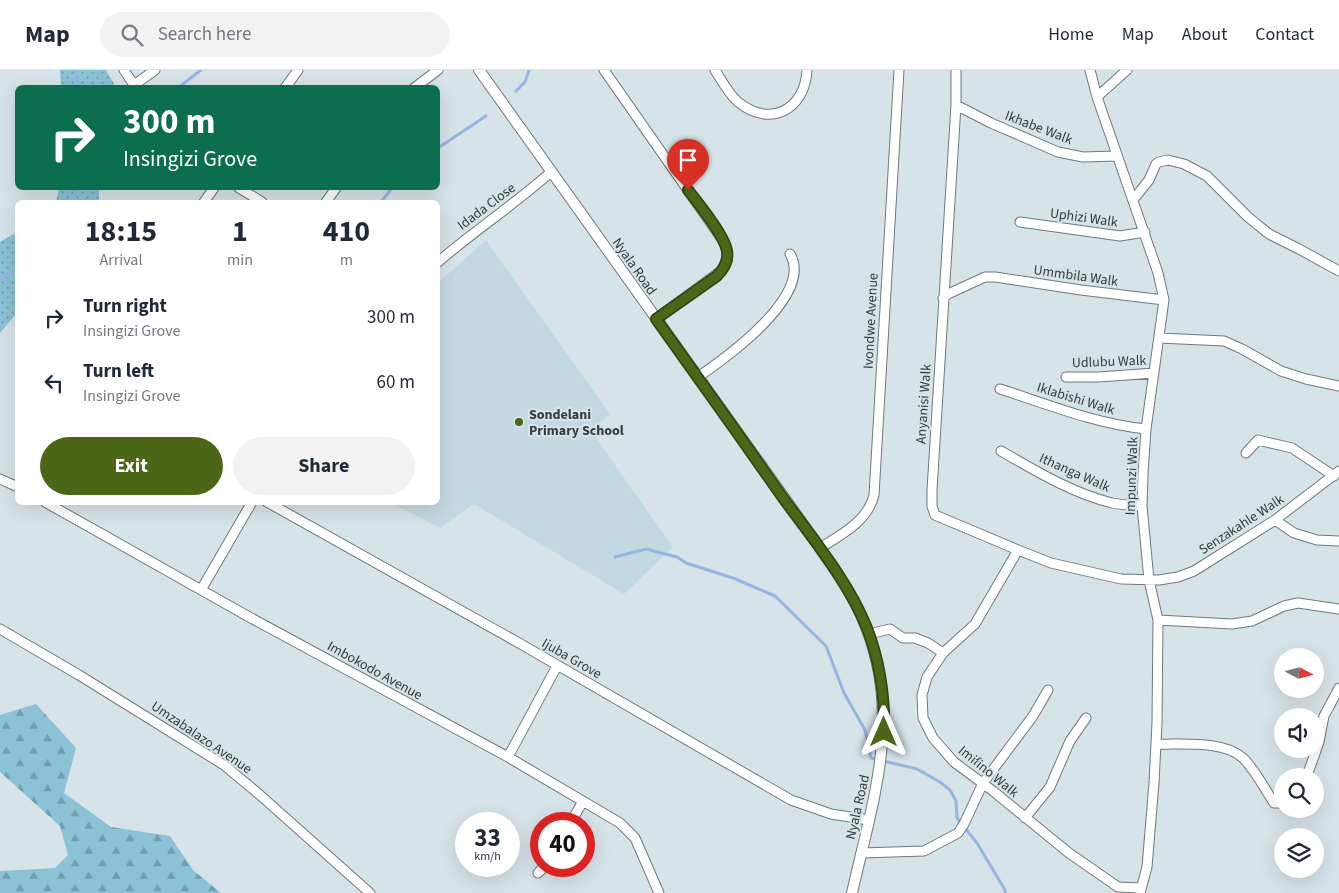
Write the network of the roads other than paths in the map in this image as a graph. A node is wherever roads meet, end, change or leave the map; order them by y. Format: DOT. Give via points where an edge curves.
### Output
graph roads {
  1 [pos="124,70"];
  2 [pos="155,70"];
  3 [pos="298,70"];
  4 [pos="438,70"];
  5 [pos="479,70"];
  6 [pos="604,70"];
  7 [pos="715,70"];
  8 [pos="807,70"];
  9 [pos="899,70"];
  10 [pos="956,70"];
  11 [pos="1090,70"];
  12 [pos="1127,70"];
  13 [pos="134,85"];
  14 [pos="136,85"];
  15 [pos="287,85"];
  16 [pos="418,85"];
  17 [pos="1097,97"];
  18 [pos="956,105"];
  19 [pos="1117,156"];
  20 [pos="551,172"];
  21 [pos="242,190"];
  22 [pos="259,200"];
  23 [pos="1133,200"];
  24 [pos="1020,222"];
  25 [pos="1144,232"];
  26 [pos="790,254"];
  27 [pos="440,260"];
  28 [pos="1339,271"];
  29 [pos="943,298"];
  30 [pos="1164,300"];
  31 [pos="656,319"];
  32 [pos="1159,338"];
  33 [pos="1154,373"];
  34 [pos="698,377"];
  35 [pos="1066,377"];
  36 [pos="1339,386"];
  37 [pos="1000,389"];
  38 [pos="1146,429"];
  39 [pos="1000,451"];
  40 [pos="1246,453"];
  41 [pos="1336,474"];
  42 [pos="0,479"];
  43 [pos="15,486"];
  44 [pos="50,505"];
  45 [pos="250,505"];
  46 [pos="272,505"];
  47 [pos="1142,506"];
  48 [pos="1275,520"];
  49 [pos="1339,542"];
  50 [pos="820,548"];
  51 [pos="1018,550"];
  52 [pos="1149,580"];
  53 [pos="201,590"];
  54 [pos="1339,609"];
  55 [pos="1158,620"];
  56 [pos="0,629"];
  57 [pos="869,634"];
  58 [pos="943,653"];
  59 [pos="557,666"];
  60 [pos="1339,688"];
  61 [pos="1048,690"];
  62 [pos="1086,718"];
  63 [pos="1156,744"];
  64 [pos="508,757"];
  65 [pos="1310,768"];
  66 [pos="983,783"];
  67 [pos="584,801"];
  68 [pos="1274,803"];
  69 [pos="577,812"];
  70 [pos="1025,818"];
  71 [pos="869,820"];
  72 [pos="861,853"];
  73 [pos="1140,891"];
  74 [pos="370,893"];
  75 [pos="659,893"];
  76 [pos="852,893"];
  1 -- 13 [label="street"];
  2 -- 14 [label="street"];
  3 -- 15 [label="street"];
  4 -- 16 [label="street"];
  5 -- 20 [label="street, Nyala Road"];
  6 -- 31 [label="street" via="727,248 727,259 721,271"];
  7 -- 8 [label="street" via="732,96 747,108 773,114 791,107 800,97"];
  9 -- 50 [label="street, Ivondwe Avenue" via="874,495 864,516"];
  10 -- 18 [label="street, Anyanisi Walk"];
  11 -- 17 [label="street, Impunzi Walk"];
  12 -- 17 [label="street"];
  17 -- 19 [label="street, Impunzi Walk"];
  18 -- 19 [label="street, Ikhabe Walk" via="1058,152 1083,157"];
  18 -- 29 [label="street, Anyanisi Walk"];
  19 -- 23 [label="street, Impunzi Walk"];
  20 -- 27 [label="street, Idada Close"];
  20 -- 31 [label="street, Nyala Road"];
  21 -- 22 [label="street"];
  23 -- 25 [label="street, Impunzi Walk"];
  23 -- 28 [label="street" via="1149,180 1156,164 1168,160 1184,164 1207,176 1269,234"];
  24 -- 25 [label="street, Uphizi Walk" via="1120,236"];
  25 -- 30 [label="street, Impunzi Walk"];
  26 -- 34 [label="street" via="795,274 785,297 751,336"];
  29 -- 30 [label="street, Ummbila Walk" via="986,277"];
  29 -- 51 [label="street, Anyanisi Walk" via="933,512"];
  30 -- 32 [label="street, Impunzi Walk"];
  31 -- 34 [label="street, Nyala Road"];
  32 -- 33 [label="street, Impunzi Walk"];
  32 -- 36 [label="street" via="1224,341 1281,371"];
  33 -- 35 [label="street, Udlubu Walk"];
  33 -- 38 [label="street, Impunzi Walk"];
  34 -- 50 [label="street, Nyala Road"];
  37 -- 38 [label="street, Iklabishi Walk" via="1088,418"];
  38 -- 47 [label="street, Impunzi Walk"];
  39 -- 47 [label="street, Ithanga Walk" via="1087,495 1113,504"];
  40 -- 41 [label="street" via="1258,440 1292,448"];
  41 -- 48 [label="street, Senzakahle Walk"];
  42 -- 43 [label="street"];
  44 -- 53 [label="street, Imbokodo Avenue"];
  45 -- 53 [label="street"];
  46 -- 59 [label="street, Ijuba Grove"];
  47 -- 52 [label="street, Impunzi Walk"];
  48 -- 49 [label="street" via="1294,533"];
  48 -- 52 [label="street, Senzakahle Walk" via="1194,570 1178,577"];
  50 -- 57 [label="street, Nyala Road" via="851,595"];
  51 -- 52 [label="street, Anyanisi Walk" via="1051,563 1121,578"];
  51 -- 58 [label="street, Imifino Walk" via="975,624"];
  52 -- 55 [label="street, Impunzi Walk"];
  53 -- 64 [label="street, Imbokodo Avenue"];
  54 -- 55 [label="street" via="1298,603 1232,624"];
  55 -- 63 [label="street, Impunzi Walk"];
  56 -- 74 [label="street, Umzabalazo Avenue" via="79,674 224,765"];
  57 -- 58 [label="street" via="890,629 903,638 928,643"];
  57 -- 71 [label="street, Nyala Road" via="884,698 881,761"];
  58 -- 66 [label="street, Imifino Walk" via="927,677 921,703 923,718 942,750"];
  59 -- 64 [label="street"];
  59 -- 71 [label="street, Ijuba Grove" via="790,800 831,814"];
  60 -- 65 [label="street" via="1324,716"];
  61 -- 66 [label="street" via="1033,716"];
  62 -- 70 [label="street" via="1070,742 1050,786"];
  63 -- 68 [label="street" via="1231,749 1243,758"];
  63 -- 73 [label="street, Impunzi Walk" via="1146,867"];
  64 -- 67 [label="street, Imbokodo Avenue"];
  66 -- 70 [label="street, Imifino Walk"];
  66 -- 72 [label="street" via="958,833 924,851"];
  67 -- 69 [label="street"];
  67 -- 75 [label="street, Imbokodo Avenue" via="630,832"];
  70 -- 73 [label="street, Imifino Walk" via="1110,883"];
  71 -- 72 [label="street, Nyala Road"];
  72 -- 76 [label="street, Nyala Road"];
}
